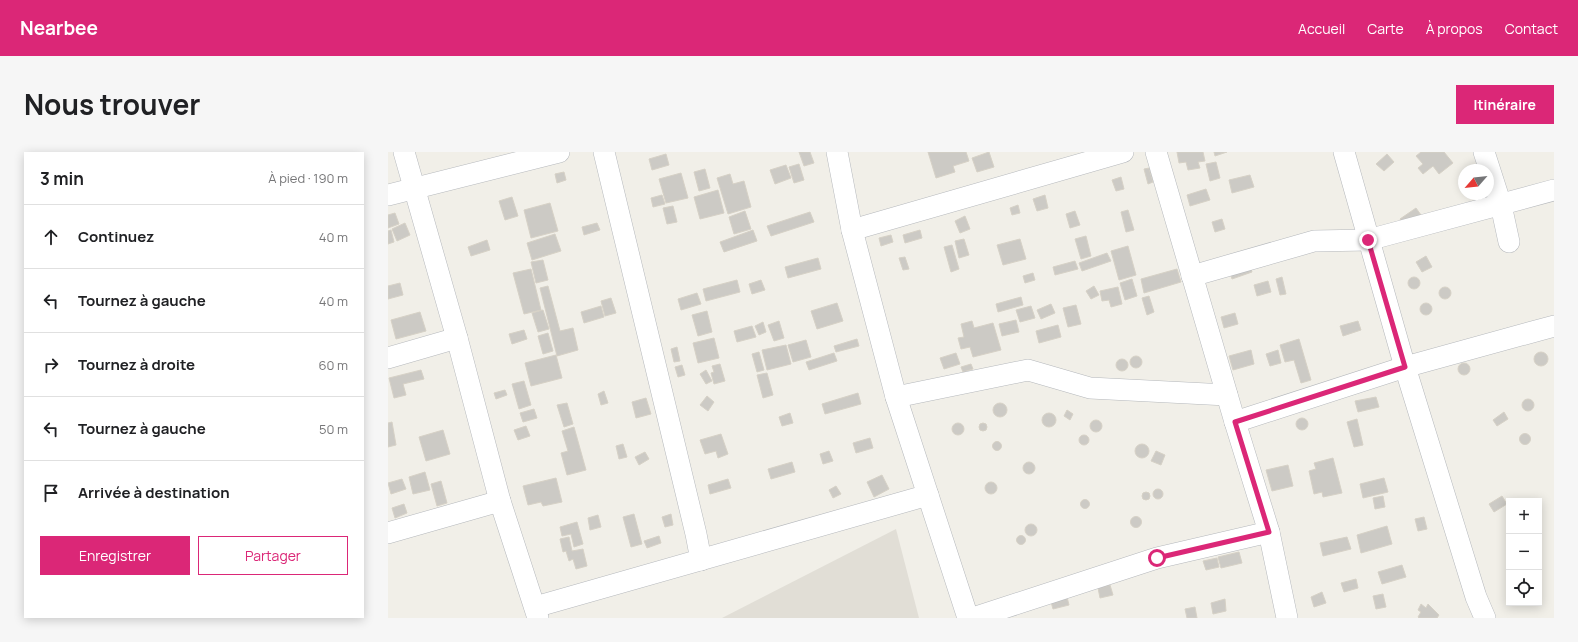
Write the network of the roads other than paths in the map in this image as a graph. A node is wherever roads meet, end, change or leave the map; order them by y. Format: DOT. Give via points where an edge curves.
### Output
graph roads {
  1 [pos="404,152"];
  2 [pos="558,152"];
  3 [pos="604,152"];
  4 [pos="837,152"];
  5 [pos="1123,152"];
  6 [pos="1156,152"];
  7 [pos="1344,152"];
  8 [pos="1484,152"];
  9 [pos="414,187"];
  10 [pos="1554,190"];
  11 [pos="388,195"];
  12 [pos="1501,205"];
  13 [pos="852,230"];
  14 [pos="1368,240"];
  15 [pos="1509,242"];
  16 [pos="1192,276"];
  17 [pos="1554,326"];
  18 [pos="457,338"];
  19 [pos="388,358"];
  20 [pos="1405,367"];
  21 [pos="1227,395"];
  22 [pos="896,397"];
  23 [pos="1235,422"];
  24 [pos="928,495"];
  25 [pos="500,501"];
  26 [pos="1269,532"];
  27 [pos="388,533"];
  28 [pos="700,560"];
  29 [pos="536,613"];
  30 [pos="968,618"];
  31 [pos="973,618"];
  32 [pos="1287,618"];
  33 [pos="1485,618"];
  1 -- 9 [label="street"];
  2 -- 9 [label="street"];
  3 -- 28 [label="street"];
  4 -- 13 [label="street"];
  5 -- 13 [label="street"];
  6 -- 16 [label="street"];
  7 -- 14 [label="street"];
  8 -- 12 [label="street"];
  9 -- 11 [label="street"];
  9 -- 18 [label="street"];
  10 -- 12 [label="street"];
  12 -- 14 [label="street"];
  12 -- 15 [label="street"];
  13 -- 22 [label="street"];
  14 -- 16 [label="street" via="1314,241"];
  14 -- 20 [label="street"];
  16 -- 21 [label="street"];
  17 -- 20 [label="street"];
  18 -- 19 [label="street"];
  18 -- 25 [label="street"];
  20 -- 23 [label="street"];
  20 -- 33 [label="street" via="1476,597"];
  21 -- 22 [label="street" via="1090,388 1028,370"];
  21 -- 23 [label="street"];
  22 -- 24 [label="street"];
  23 -- 26 [label="street"];
  24 -- 28 [label="street"];
  24 -- 30 [label="street"];
  25 -- 27 [label="street"];
  25 -- 29 [label="street"];
  26 -- 31 [label="street" via="1157,558"];
  26 -- 32 [label="street"];
  28 -- 29 [label="street"];
}
